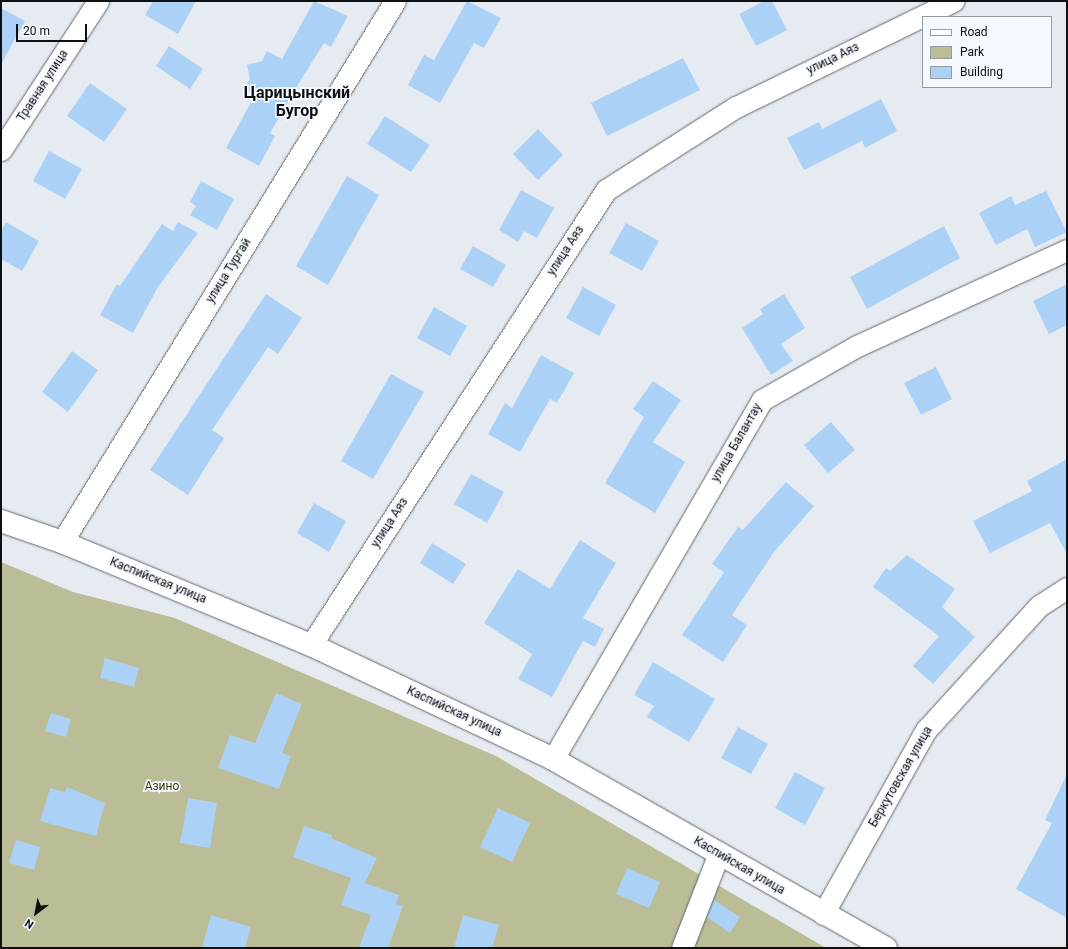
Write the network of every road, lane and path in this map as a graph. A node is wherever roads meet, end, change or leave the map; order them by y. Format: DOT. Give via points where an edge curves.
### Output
graph roads {
  1 [pos="98,1"];
  2 [pos="395,1"];
  3 [pos="952,1"];
  4 [pos="1,150"];
  5 [pos="1067,250"];
  6 [pos="1,520"];
  7 [pos="62,542"];
  8 [pos="1067,588"];
  9 [pos="311,644"];
  10 [pos="553,759"];
  11 [pos="719,853"];
  12 [pos="823,914"];
  13 [pos="682,948"];
  14 [pos="886,948"];
  1 -- 4 [label="street, Травная улица"];
  2 -- 7 [label="street, улица Тургай"];
  3 -- 9 [label="street, улица Аяз" via="736,107 606,190"];
  5 -- 10 [label="street, улица Балантау" via="857,346 762,400"];
  6 -- 7 [label="street, Каспийская улица"];
  7 -- 9 [label="street, Каспийская улица"];
  8 -- 12 [label="street, Беркутовская улица" via="1039,606 926,730"];
  9 -- 10 [label="street, Каспийская улица"];
  10 -- 11 [label="street, Каспийская улица"];
  11 -- 12 [label="street, Каспийская улица"];
  11 -- 13 [label="street"];
  12 -- 14 [label="street, Каспийская улица"];
}
